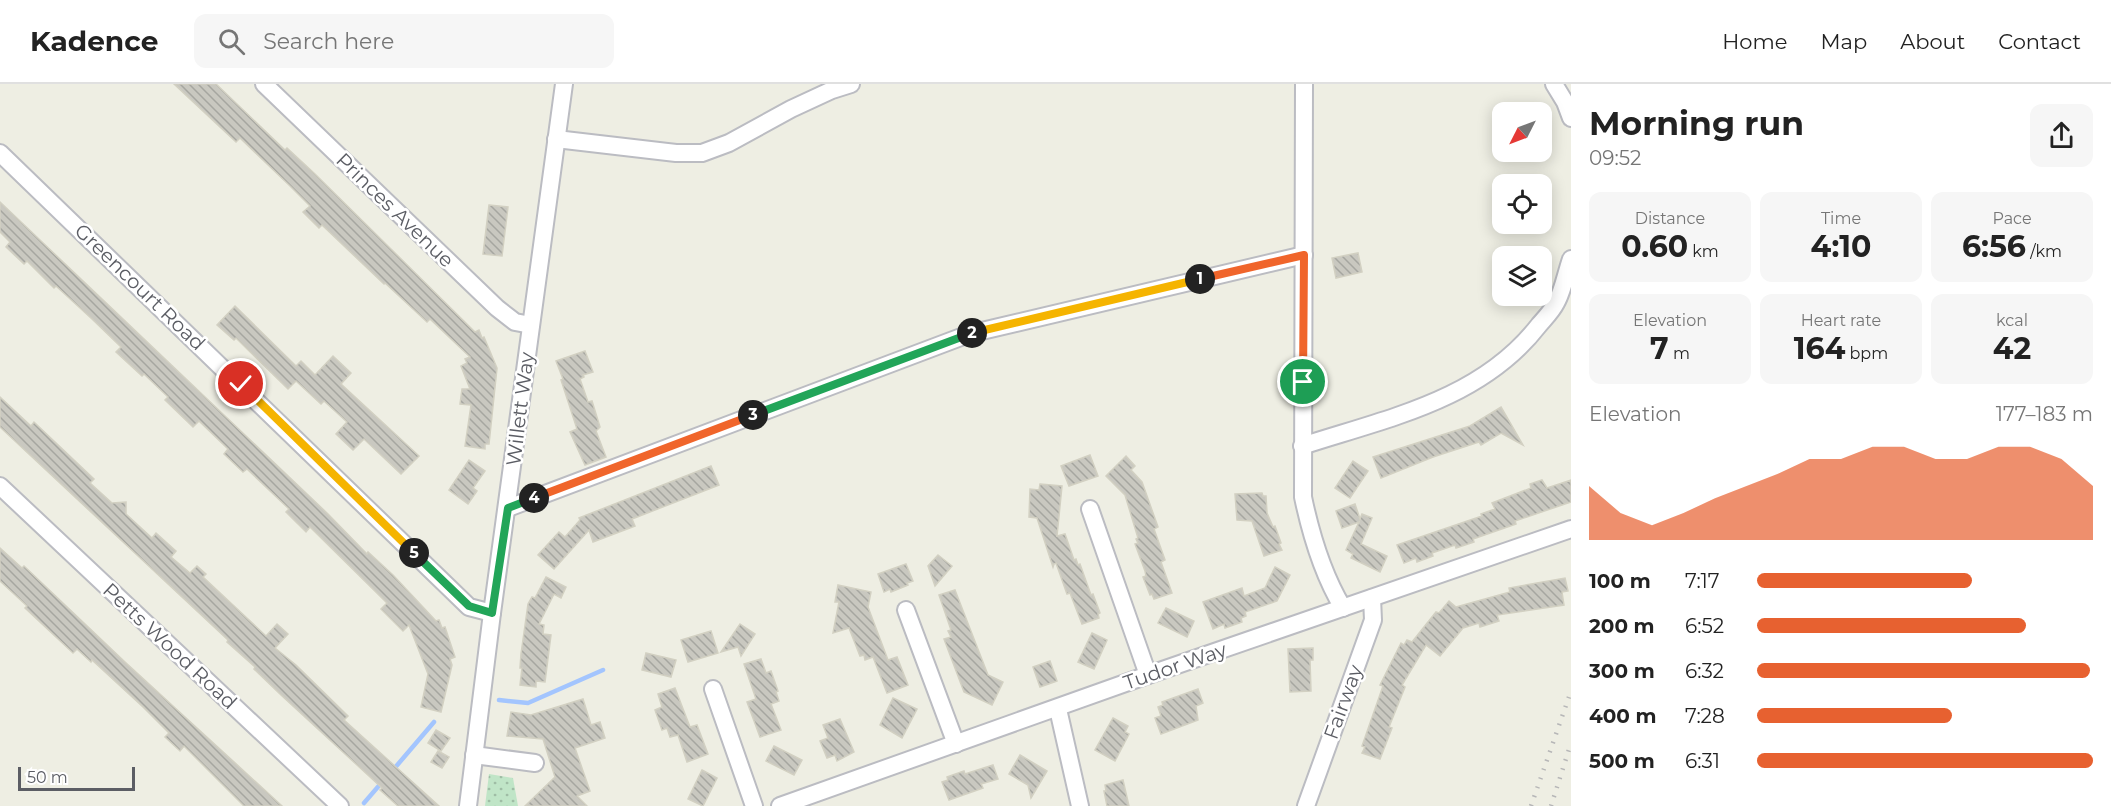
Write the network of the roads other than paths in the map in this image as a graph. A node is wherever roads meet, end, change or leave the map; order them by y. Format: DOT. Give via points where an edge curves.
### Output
graph roads {
  1 [pos="264,84"];
  2 [pos="564,84"];
  3 [pos="851,84"];
  4 [pos="1304,84"];
  5 [pos="1554,84"];
  6 [pos="1571,118"];
  7 [pos="556,138"];
  8 [pos="0,153"];
  9 [pos="1304,255"];
  10 [pos="1571,260"];
  11 [pos="531,325"];
  12 [pos="1302,446"];
  13 [pos="0,486"];
  14 [pos="508,508"];
  15 [pos="1090,509"];
  16 [pos="1571,529"];
  17 [pos="1372,598"];
  18 [pos="1343,608"];
  19 [pos="906,610"];
  20 [pos="492,613"];
  21 [pos="1148,675"];
  22 [pos="713,689"];
  23 [pos="1058,709"];
  24 [pos="956,744"];
  25 [pos="474,755"];
  26 [pos="535,763"];
  27 [pos="340,806"];
  28 [pos="468,806"];
  29 [pos="754,806"];
  30 [pos="780,806"];
  31 [pos="1080,806"];
  32 [pos="1306,806"];
  1 -- 11 [label="street, Princes Avenue" via="496,308 515,322"];
  2 -- 7 [label="street, Willett Way"];
  3 -- 7 [label="street" via="702,153"];
  4 -- 9 [label="street"];
  5 -- 6 [label="street"];
  7 -- 11 [label="street, Willett Way"];
  8 -- 20 [label="street, Greencourt Road" via="469,606"];
  9 -- 12 [label="street"];
  9 -- 14 [label="street" via="969,334"];
  10 -- 12 [label="street" via="1557,302 1503,364 1468,387 1425,406"];
  11 -- 14 [label="street, Willett Way"];
  12 -- 18 [label="street" via="1303,497 1308,522 1331,588"];
  13 -- 27 [label="street, Petts Wood Road"];
  14 -- 20 [label="street, Willett Way"];
  15 -- 21 [label="street"];
  16 -- 17 [label="street, Tudor Way"];
  17 -- 18 [label="street, Tudor Way"];
  17 -- 32 [label="street, Fairway" via="1373,620"];
  18 -- 21 [label="street, Tudor Way"];
  19 -- 24 [label="street"];
  20 -- 25 [label="street, Willett Way"];
  21 -- 23 [label="street, Tudor Way"];
  22 -- 29 [label="street"];
  23 -- 24 [label="street, Tudor Way"];
  23 -- 31 [label="street"];
  24 -- 30 [label="street, Tudor Way"];
  25 -- 26 [label="street"];
  25 -- 28 [label="street, Willett Way"];
}
